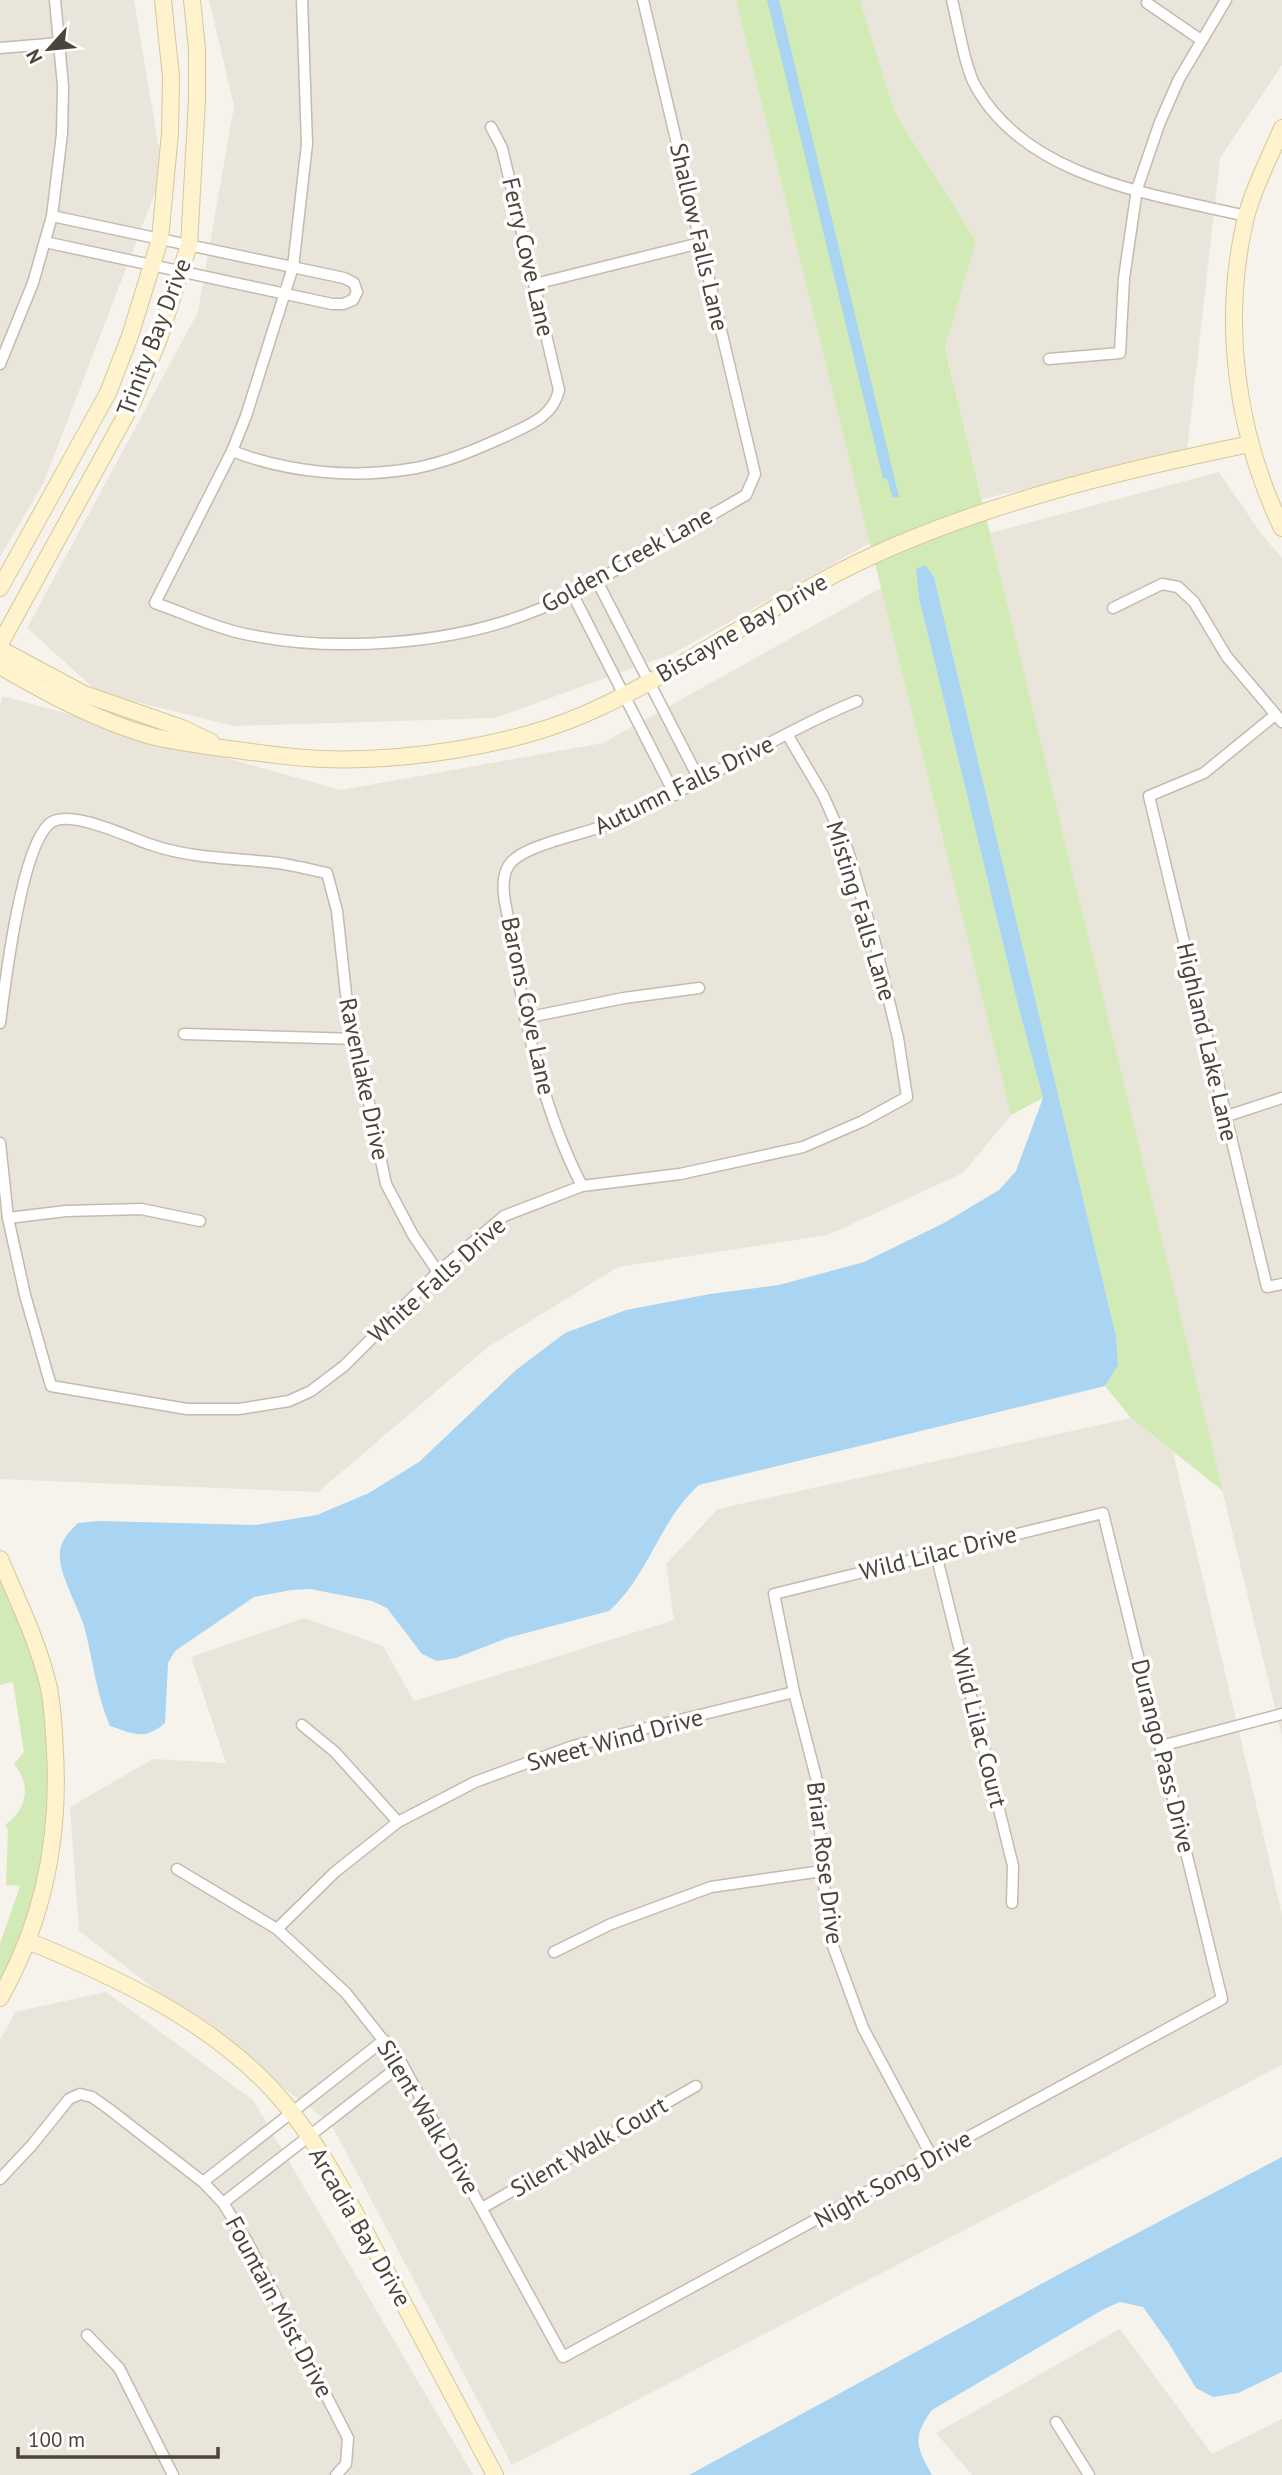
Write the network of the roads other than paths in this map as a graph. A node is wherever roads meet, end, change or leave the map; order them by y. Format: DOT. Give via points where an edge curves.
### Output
graph roads {
  1 [pos="55,0"];
  2 [pos="163,0"];
  3 [pos="192,0"];
  4 [pos="302,0"];
  5 [pos="643,0"];
  6 [pos="952,0"];
  7 [pos="1226,0"];
  8 [pos="1147,3"];
  9 [pos="1201,40"];
  10 [pos="60,43"];
  11 [pos="0,48"];
  12 [pos="491,127"];
  13 [pos="1282,128"];
  14 [pos="1137,189"];
  15 [pos="52,216"];
  16 [pos="1247,216"];
  17 [pos="160,239"];
  18 [pos="45,242"];
  19 [pos="700,243"];
  20 [pos="189,245"];
  21 [pos="152,263"];
  22 [pos="293,267"];
  23 [pos="180,270"];
  24 [pos="535,284"];
  25 [pos="285,293"];
  26 [pos="1049,359"];
  27 [pos="0,364"];
  28 [pos="1250,444"];
  29 [pos="232,451"];
  30 [pos="755,474"];
  31 [pos="1282,528"];
  32 [pos="597,581"];
  33 [pos="0,588"];
  34 [pos="573,594"];
  35 [pos="1113,608"];
  36 [pos="0,644"];
  37 [pos="0,649"];
  38 [pos="0,666"];
  39 [pos="649,682"];
  40 [pos="624,695"];
  41 [pos="857,701"];
  42 [pos="1279,718"];
  43 [pos="787,734"];
  44 [pos="226,748"];
  45 [pos="700,781"];
  46 [pos="675,795"];
  47 [pos="510,863"];
  48 [pos="699,988"];
  49 [pos="525,1018"];
  50 [pos="0,1023"];
  51 [pos="184,1034"];
  52 [pos="357,1039"];
  53 [pos="907,1097"];
  54 [pos="1282,1098"];
  55 [pos="1224,1117"];
  56 [pos="0,1143"];
  57 [pos="582,1186"];
  58 [pos="8,1218"];
  59 [pos="200,1221"];
  60 [pos="438,1272"];
  61 [pos="1282,1284"];
  62 [pos="1103,1513"];
  63 [pos="936,1554"];
  64 [pos="0,1559"];
  65 [pos="774,1594"];
  66 [pos="794,1692"];
  67 [pos="1282,1714"];
  68 [pos="302,1725"];
  69 [pos="1161,1746"];
  70 [pos="398,1822"];
  71 [pos="177,1869"];
  72 [pos="822,1871"];
  73 [pos="1012,1903"];
  74 [pos="277,1928"];
  75 [pos="28,1941"];
  76 [pos="554,1952"];
  77 [pos="0,1998"];
  78 [pos="1222,1999"];
  79 [pos="384,2040"];
  80 [pos="402,2064"];
  81 [pos="696,2086"];
  82 [pos="290,2113"];
  83 [pos="308,2136"];
  84 [pos="932,2157"];
  85 [pos="0,2179"];
  86 [pos="204,2182"];
  87 [pos="223,2203"];
  88 [pos="482,2208"];
  89 [pos="87,2335"];
  90 [pos="563,2357"];
  91 [pos="1056,2422"];
  92 [pos="173,2475"];
  93 [pos="336,2475"];
  94 [pos="495,2475"];
  95 [pos="1090,2475"];
  1 -- 10 [label="street"];
  2 -- 17 [label="street, Trinity Bay Drive" via="171,77"];
  3 -- 20 [label="street, Trinity Bay Drive" via="197,100"];
  4 -- 22 [label="street" via="307,144"];
  5 -- 19 [label="street, Shallow Falls Lane"];
  6 -- 14 [label="street" via="975,86 1006,127 1077,172"];
  7 -- 9 [label="street"];
  8 -- 9 [label="street"];
  9 -- 14 [label="street" via="1170,100"];
  10 -- 11 [label="street"];
  10 -- 15 [label="street" via="62,134"];
  12 -- 24 [label="street, Ferry Cove Lane" via="502,148"];
  13 -- 16 [label="street"];
  14 -- 16 [label="street"];
  14 -- 26 [label="street" via="1124,278 1120,354"];
  15 -- 17 [label="street"];
  15 -- 18 [label="street"];
  16 -- 28 [label="street" via="1234,318 1240,397"];
  17 -- 20 [label="street"];
  17 -- 21 [label="street, Trinity Bay Drive"];
  18 -- 21 [label="street"];
  18 -- 27 [label="street"];
  19 -- 24 [label="street"];
  19 -- 30 [label="street, Shallow Falls Lane"];
  20 -- 22 [label="street"];
  20 -- 23 [label="street, Trinity Bay Drive"];
  21 -- 23 [label="street"];
  21 -- 33 [label="street, Trinity Bay Drive" via="108,393"];
  22 -- 25 [label="street"];
  22 -- 25 [label="street" via="344,278 354,283 357,292 343,304"];
  23 -- 25 [label="street"];
  23 -- 36 [label="street, Trinity Bay Drive" via="133,402"];
  24 -- 29 [label="street, Ferry Cove Lane" via="559,390 550,411 532,424 471,451 416,468 368,473 281,467"];
  25 -- 29 [label="street"];
  28 -- 31 [label="street"];
  28 -- 39 [label="street, Biscayne Bay Drive" via="1029,498 936,528 831,577"];
  29 -- 34 [label="street, Golden Creek Lane" via="155,603 244,634 368,644 496,624"];
  30 -- 32 [label="street, Golden Creek Lane" via="746,495"];
  32 -- 34 [label="street, Golden Creek Lane"];
  32 -- 39 [label="street"];
  34 -- 40 [label="street"];
  35 -- 42 [label="street" via="1162,584 1178,587 1194,602 1227,657"];
  37 -- 44 [label="street, Biscayne Bay Drive" via="85,694"];
  38 -- 44 [label="street, Biscayne Bay Drive" via="111,722 150,736"];
  39 -- 40 [label="street, Biscayne Bay Drive"];
  39 -- 45 [label="street"];
  40 -- 44 [label="street, Biscayne Bay Drive" via="539,732 429,753 326,759"];
  40 -- 46 [label="street"];
  41 -- 43 [label="street, Autumn Falls Drive"];
  42 -- 55 [label="street, Highland Lake Lane" via="1204,773 1149,796"];
  43 -- 45 [label="street, Autumn Falls Drive"];
  43 -- 53 [label="street, Misting Falls Lane" via="823,795 848,851 898,1038"];
  45 -- 46 [label="street, Autumn Falls Drive"];
  46 -- 47 [label="street, Autumn Falls Drive" via="598,829 526,850"];
  47 -- 49 [label="street, Barons Cove Lane" via="504,885"];
  48 -- 49 [label="street"];
  49 -- 57 [label="street, Barons Cove Lane" via="546,1099 564,1152"];
  50 -- 52 [label="street, Ravenlake Drive" via="10,945 36,842 50,822 65,818 158,848 327,873"];
  51 -- 52 [label="street"];
  52 -- 60 [label="street, Ravenlake Drive" via="386,1184"];
  53 -- 57 [label="street, White Falls Drive" via="803,1147 680,1174"];
  54 -- 55 [label="street"];
  55 -- 61 [label="street, Highland Lake Lane" via="1267,1287"];
  56 -- 58 [label="street"];
  57 -- 60 [label="street, White Falls Drive" via="504,1216"];
  58 -- 59 [label="street" via="141,1209"];
  58 -- 60 [label="street, White Falls Drive" via="51,1386 187,1409 239,1409 289,1401 311,1391 344,1366"];
  62 -- 63 [label="street, Wild Lilac Drive"];
  62 -- 69 [label="street, Durango Pass Drive"];
  63 -- 65 [label="street, Wild Lilac Drive"];
  63 -- 73 [label="street, Wild Lilac Court" via="1013,1866"];
  64 -- 75 [label="street" via="39,1654 54,1729 55,1816 49,1869"];
  65 -- 66 [label="street, Briar Rose Drive"];
  66 -- 70 [label="street, Sweet Wind Drive" via="573,1746 475,1782"];
  66 -- 72 [label="street, Briar Rose Drive" via="818,1785"];
  67 -- 69 [label="street"];
  68 -- 70 [label="street" via="335,1752"];
  69 -- 78 [label="street, Durango Pass Drive"];
  70 -- 74 [label="street, Sweet Wind Drive" via="335,1872"];
  71 -- 74 [label="street, Silent Walk Drive"];
  72 -- 76 [label="street" via="711,1887 611,1924"];
  72 -- 84 [label="street, Briar Rose Drive" via="834,1946 863,2028"];
  74 -- 79 [label="street, Silent Walk Drive" via="346,1993"];
  75 -- 77 [label="street"];
  75 -- 82 [label="street, Arcadia Bay Drive" via="118,1981 198,2026 264,2082"];
  78 -- 84 [label="street, Night Song Drive"];
  79 -- 80 [label="street, Silent Walk Drive"];
  79 -- 82 [label="street"];
  80 -- 83 [label="street"];
  80 -- 88 [label="street, Silent Walk Drive"];
  81 -- 88 [label="street, Silent Walk Court"];
  82 -- 83 [label="street, Arcadia Bay Drive"];
  82 -- 86 [label="street"];
  83 -- 87 [label="street"];
  83 -- 94 [label="street, Arcadia Bay Drive" via="327,2160"];
  84 -- 90 [label="street, Night Song Drive"];
  85 -- 86 [label="street, Fountain Mist Drive" via="69,2099 80,2094 109,2109"];
  86 -- 87 [label="street, Fountain Mist Drive"];
  87 -- 93 [label="street, Fountain Mist Drive" via="348,2438 346,2464"];
  88 -- 90 [label="street, Silent Walk Drive"];
  89 -- 92 [label="street" via="119,2368"];
  91 -- 95 [label="street"];
}
